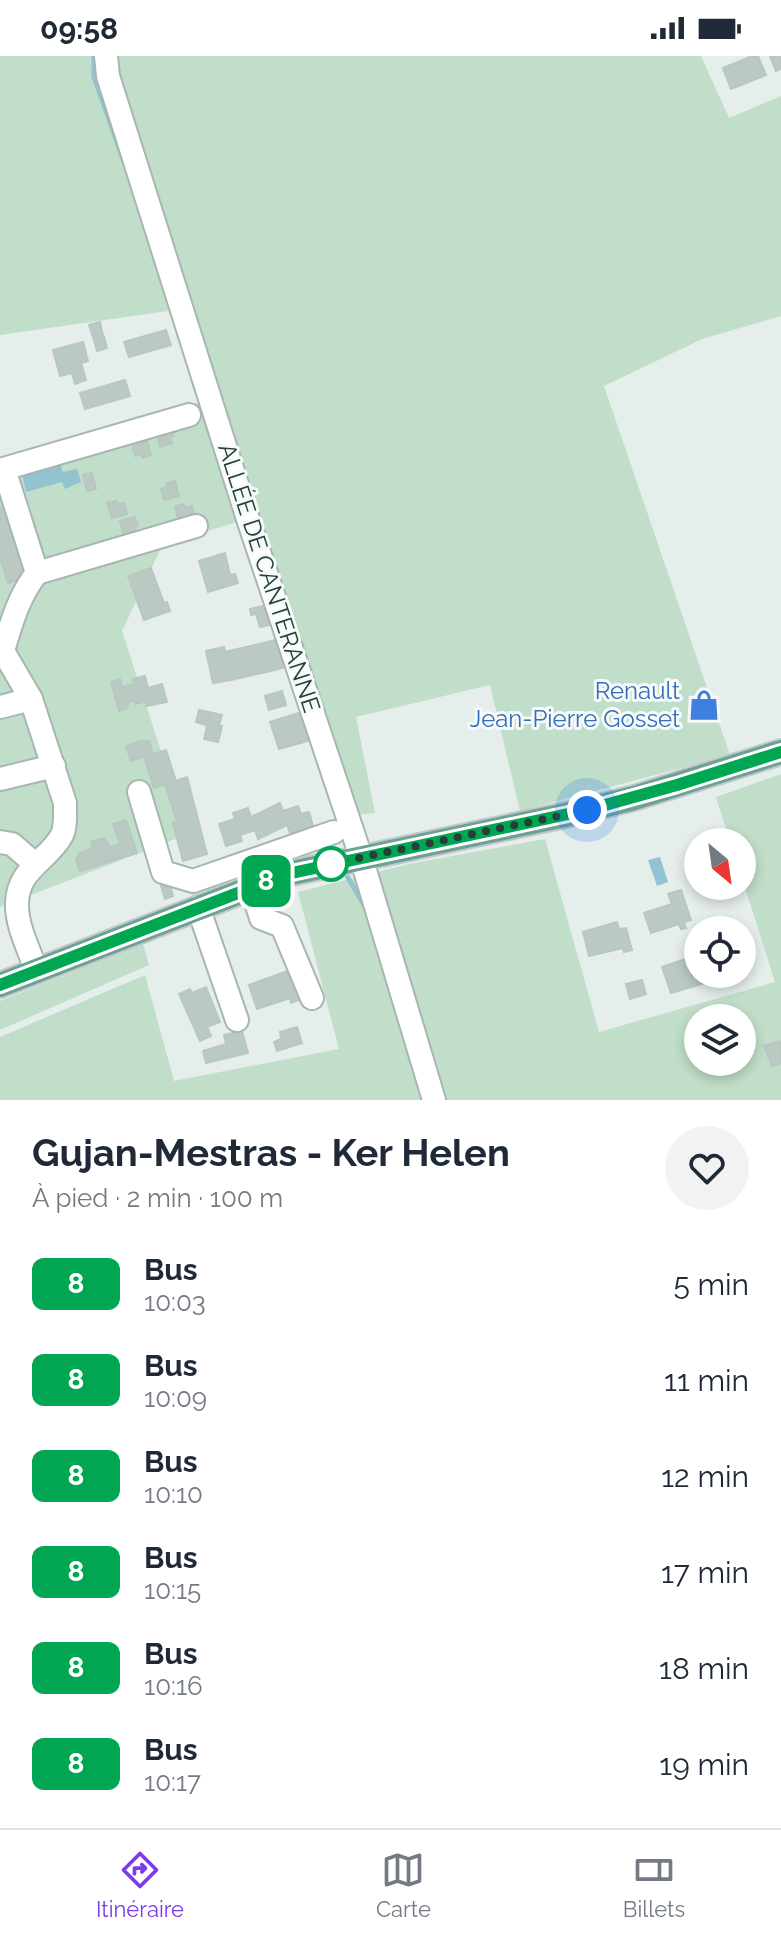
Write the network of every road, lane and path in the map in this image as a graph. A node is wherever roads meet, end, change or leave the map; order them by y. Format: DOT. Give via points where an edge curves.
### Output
graph roads {
  1 [pos="106,56"];
  2 [pos="189,415"];
  3 [pos="2,469"];
  4 [pos="196,526"];
  5 [pos="37,573"];
  6 [pos="10,606"];
  7 [pos="1,652"];
  8 [pos="31,699"];
  9 [pos="0,707"];
  10 [pos="781,752"];
  11 [pos="54,766"];
  12 [pos="0,779"];
  13 [pos="139,792"];
  14 [pos="334,832"];
  15 [pos="0,842"];
  16 [pos="361,857"];
  17 [pos="35,864"];
  18 [pos="193,881"];
  19 [pos="251,886"];
  20 [pos="200,906"];
  21 [pos="36,970"];
  22 [pos="0,985"];
  23 [pos="312,998"];
  24 [pos="237,1020"];
  25 [pos="434,1100"];
  1 -- 16 [label="street, ALLÉE DE CANTERANNE" via="229,459"];
  2 -- 3 [label="street"];
  3 -- 5 [label="street"];
  4 -- 5 [label="street"];
  5 -- 6 [label="street"];
  6 -- 7 [label="street"];
  7 -- 8 [label="street"];
  8 -- 9 [label="street"];
  8 -- 11 [label="street"];
  10 -- 16 [label="main road" via="592,808"];
  11 -- 12 [label="street"];
  11 -- 17 [label="street" via="65,822 61,836"];
  13 -- 18 [label="street" via="163,872"];
  14 -- 18 [label="street"];
  15 -- 17 [label="street" via="12,844"];
  16 -- 19 [label="main road"];
  16 -- 25 [label="street, ALLÉE DE CANTERANNE"];
  17 -- 21 [label="street" via="20,885 17,902"];
  18 -- 20 [label="street"];
  19 -- 20 [label="main road"];
  19 -- 23 [label="street" via="261,918 282,926"];
  20 -- 21 [label="main road"];
  20 -- 24 [label="street"];
  21 -- 22 [label="main road"];
}
